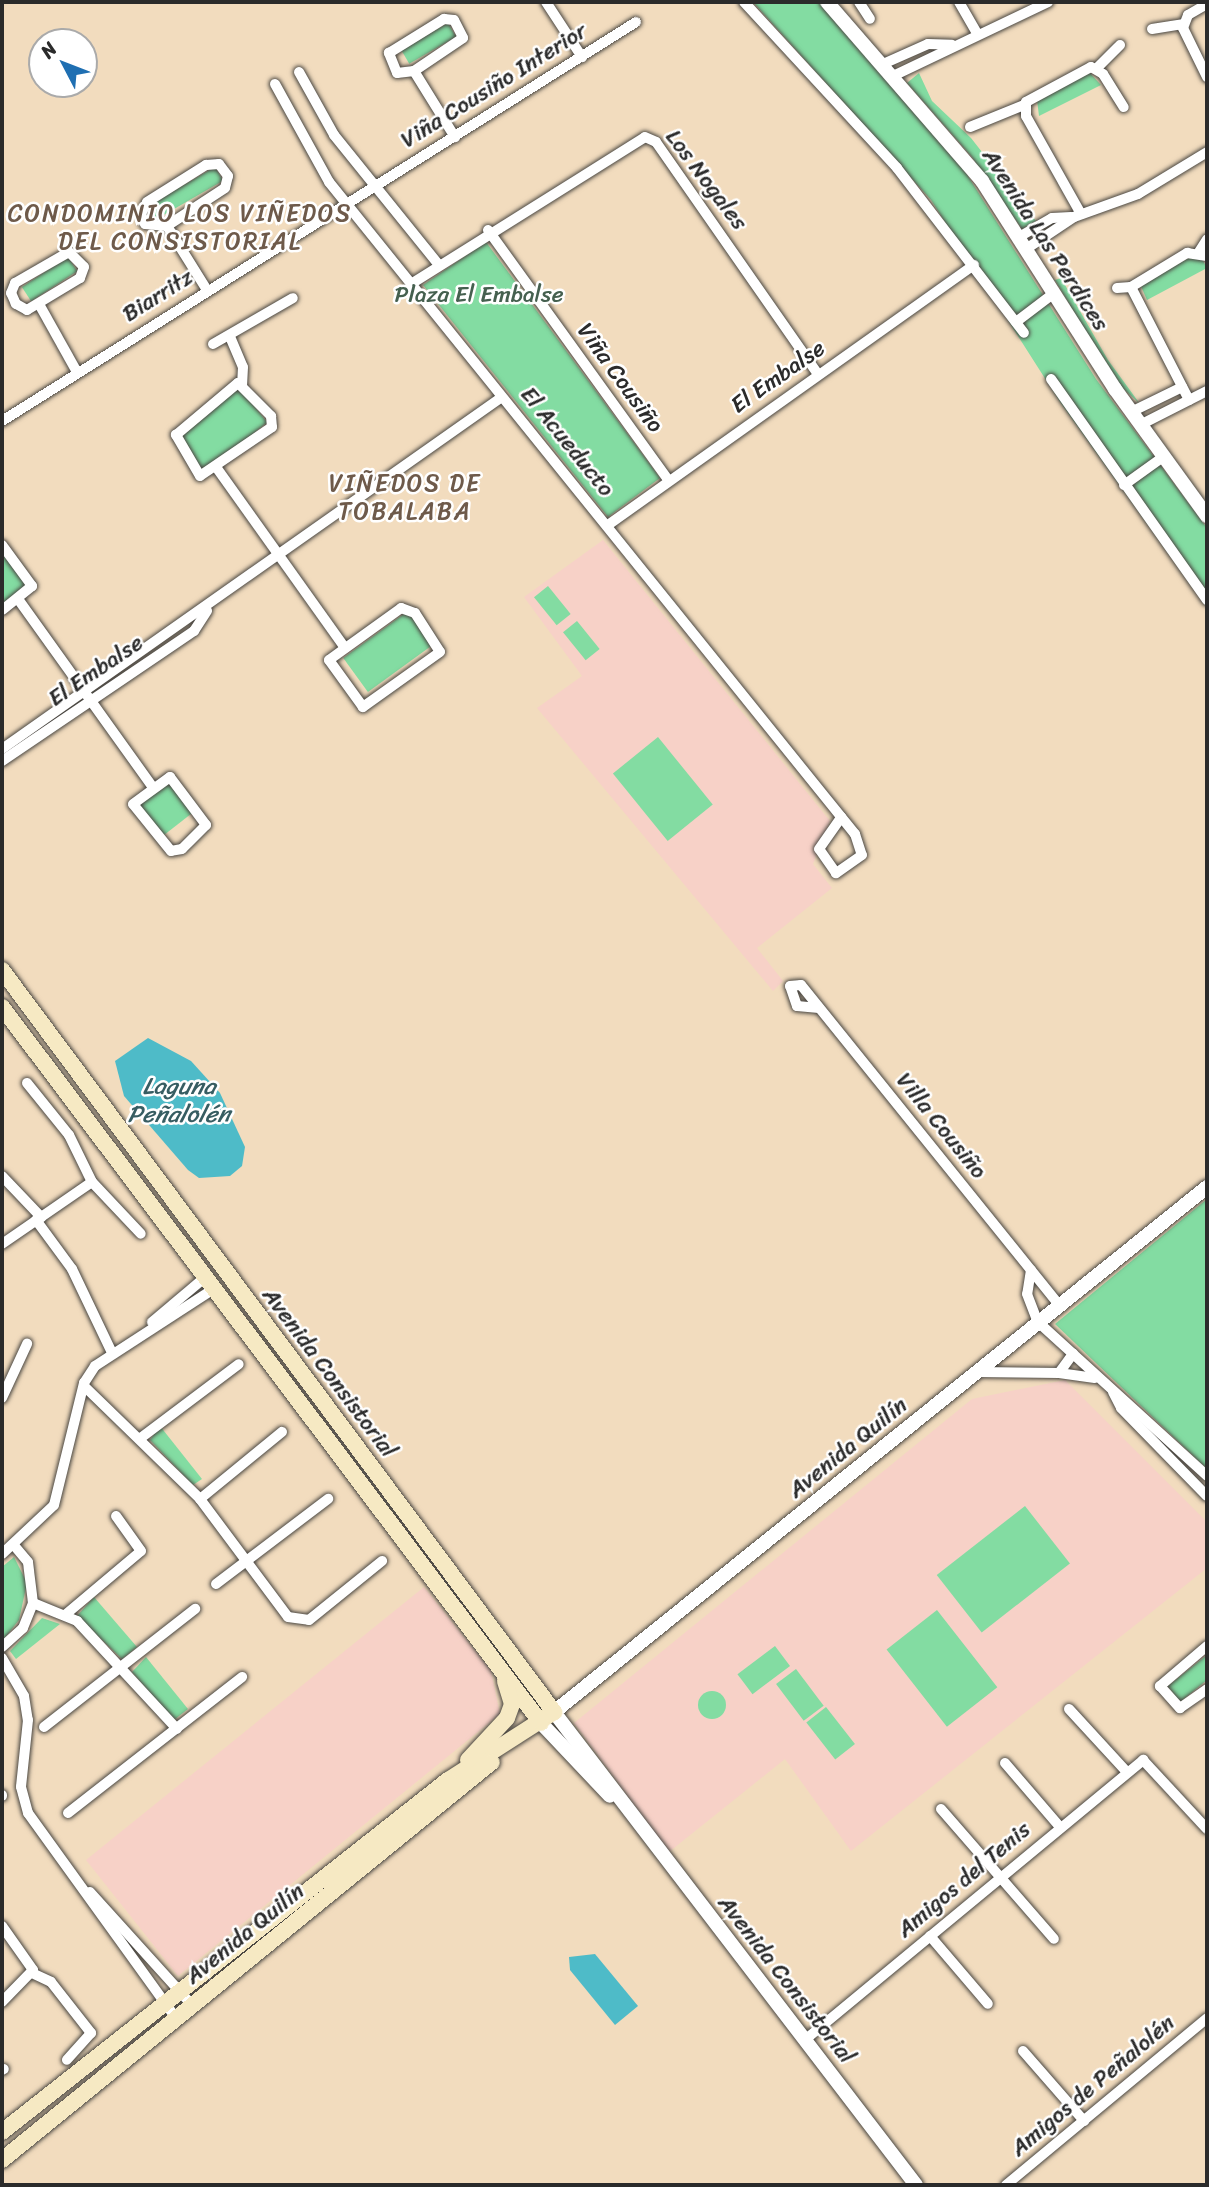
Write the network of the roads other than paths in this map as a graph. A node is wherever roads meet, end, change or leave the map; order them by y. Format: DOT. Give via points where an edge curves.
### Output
graph roads {
  1 [pos="546,2"];
  2 [pos="744,2"];
  3 [pos="827,2"];
  4 [pos="859,2"];
  5 [pos="959,2"];
  6 [pos="1048,2"];
  7 [pos="1207,4"];
  8 [pos="870,19"];
  9 [pos="636,22"];
  10 [pos="1183,24"];
  11 [pos="1152,29"];
  12 [pos="976,33"];
  13 [pos="952,45"];
  14 [pos="1120,45"];
  15 [pos="582,57"];
  16 [pos="883,64"];
  17 [pos="1096,69"];
  18 [pos="414,71"];
  19 [pos="299,72"];
  20 [pos="893,76"];
  21 [pos="1207,76"];
  22 [pos="275,84"];
  23 [pos="1024,105"];
  24 [pos="1124,107"];
  25 [pos="970,127"];
  26 [pos="454,137"];
  27 [pos="1207,152"];
  28 [pos="374,185"];
  29 [pos="346,204"];
  30 [pos="1078,216"];
  31 [pos="167,226"];
  32 [pos="488,230"];
  33 [pos="1207,239"];
  34 [pos="1028,242"];
  35 [pos="1203,254"];
  36 [pos="438,264"];
  37 [pos="974,265"];
  38 [pos="411,284"];
  39 [pos="1131,287"];
  40 [pos="1117,288"];
  41 [pos="206,290"];
  42 [pos="1054,293"];
  43 [pos="293,298"];
  44 [pos="39,304"];
  45 [pos="1016,322"];
  46 [pos="1024,333"];
  47 [pos="231,339"];
  48 [pos="213,345"];
  49 [pos="77,372"];
  50 [pos="818,374"];
  51 [pos="1051,379"];
  52 [pos="242,386"];
  53 [pos="1182,387"];
  54 [pos="1207,391"];
  55 [pos="502,397"];
  56 [pos="1189,400"];
  57 [pos="1131,412"];
  58 [pos="2,421"];
  59 [pos="1140,425"];
  60 [pos="1163,457"];
  61 [pos="216,467"];
  62 [pos="668,481"];
  63 [pos="1124,485"];
  64 [pos="1207,516"];
  65 [pos="608,525"];
  66 [pos="2,545"];
  67 [pos="280,557"];
  68 [pos="18,599"];
  69 [pos="1207,600"];
  70 [pos="2,610"];
  71 [pos="345,648"];
  72 [pos="87,695"];
  73 [pos="2,749"];
  74 [pos="2,761"];
  75 [pos="152,785"];
  76 [pos="841,817"];
  77 [pos="2,970"];
  78 [pos="2,1007"];
  79 [pos="819,1007"];
  80 [pos="27,1083"];
  81 [pos="134,1148"];
  82 [pos="115,1160"];
  83 [pos="2,1176"];
  84 [pos="92,1182"];
  85 [pos="1207,1187"];
  86 [pos="38,1218"];
  87 [pos="141,1234"];
  88 [pos="2,1244"];
  89 [pos="1031,1270"];
  90 [pos="207,1285"];
  91 [pos="1059,1304"];
  92 [pos="1038,1322"];
  93 [pos="27,1344"];
  94 [pos="112,1353"];
  95 [pos="1073,1354"];
  96 [pos="239,1364"];
  97 [pos="977,1372"];
  98 [pos="1059,1373"];
  99 [pos="1097,1378"];
  100 [pos="83,1386"];
  101 [pos="1113,1392"];
  102 [pos="2,1398"];
  103 [pos="282,1432"];
  104 [pos="142,1437"];
  105 [pos="1207,1476"];
  106 [pos="384,1484"];
  107 [pos="368,1496"];
  108 [pos="1207,1496"];
  109 [pos="200,1499"];
  110 [pos="328,1499"];
  111 [pos="116,1516"];
  112 [pos="419,1532"];
  113 [pos="403,1542"];
  114 [pos="13,1544"];
  115 [pos="2,1554"];
  116 [pos="382,1561"];
  117 [pos="245,1565"];
  118 [pos="216,1584"];
  119 [pos="33,1603"];
  120 [pos="195,1609"];
  121 [pos="65,1615"];
  122 [pos="1207,1646"];
  123 [pos="2,1647"];
  124 [pos="2,1658"];
  125 [pos="124,1668"];
  126 [pos="501,1669"];
  127 [pos="242,1677"];
  128 [pos="1207,1689"];
  129 [pos="1069,1709"];
  130 [pos="554,1712"];
  131 [pos="541,1723"];
  132 [pos="44,1727"];
  133 [pos="177,1730"];
  134 [pos="516,1742"];
  135 [pos="1005,1763"];
  136 [pos="1127,1772"];
  137 [pos="448,1780"];
  138 [pos="620,1803"];
  139 [pos="941,1809"];
  140 [pos="68,1813"];
  141 [pos="1060,1827"];
  142 [pos="1207,1829"];
  143 [pos="1000,1877"];
  144 [pos="85,1889"];
  145 [pos="2,1926"];
  146 [pos="930,1936"];
  147 [pos="1054,1939"];
  148 [pos="137,1941"];
  149 [pos="127,1950"];
  150 [pos="32,1973"];
  151 [pos="179,1990"];
  152 [pos="2,2002"];
  153 [pos="164,2002"];
  154 [pos="988,2004"];
  155 [pos="192,2006"];
  156 [pos="176,2018"];
  157 [pos="1207,2018"];
  158 [pos="91,2037"];
  159 [pos="806,2039"];
  160 [pos="1023,2050"];
  161 [pos="103,2051"];
  162 [pos="67,2060"];
  163 [pos="1084,2121"];
  164 [pos="2,2132"];
  165 [pos="2,2160"];
  166 [pos="916,2185"];
  167 [pos="1006,2185"];
  1 -- 15 [label="street"];
  2 -- 37 [label="street" via="897,168"];
  3 -- 16 [label="street, Avenida Las Perdices"];
  4 -- 8 [label="street"];
  5 -- 12 [label="street"];
  6 -- 12 [label="street"];
  7 -- 10 [label="street"];
  9 -- 15 [label="street, Viña Cousiño Interior"];
  10 -- 11 [label="street"];
  10 -- 21 [label="street"];
  12 -- 13 [label="street"];
  13 -- 16 [label="street" via="928,44"];
  13 -- 20 [label="street"];
  14 -- 17 [label="street"];
  15 -- 26 [label="street, Viña Cousiño Interior"];
  16 -- 20 [label="street, Avenida Las Perdices"];
  17 -- 23 [label="street" via="1084,69"];
  17 -- 24 [label="street"];
  18 -- 18 [label="street" via="463,38 454,20 444,19 389,53 397,74"];
  18 -- 26 [label="street"];
  19 -- 28 [label="street" via="334,135"];
  20 -- 34 [label="street, Avenida Las Perdices"];
  22 -- 29 [label="street, El Acueducto"];
  23 -- 25 [label="street"];
  23 -- 30 [label="street"];
  26 -- 28 [label="street, Viña Cousiño Interior"];
  27 -- 30 [label="street" via="1138,194"];
  28 -- 29 [label="street, Biarritz"];
  28 -- 36 [label="street"];
  29 -- 38 [label="street, El Acueducto"];
  29 -- 41 [label="street, Biarritz"];
  30 -- 34 [label="street"];
  30 -- 34 [label="street" via="1052,218"];
  31 -- 31 [label="street" via="225,188 228,176 219,164 206,164 142,208 149,228"];
  31 -- 41 [label="street"];
  32 -- 36 [label="street, Los Nogales"];
  32 -- 50 [label="street, Los Nogales" via="645,137 656,142"];
  32 -- 62 [label="street, Viña Cousiño"];
  33 -- 35 [label="street"];
  34 -- 42 [label="street, Avenida Las Perdices"];
  35 -- 39 [label="street"];
  36 -- 38 [label="street, Los Nogales"];
  37 -- 45 [label="street"];
  37 -- 50 [label="street, El Embalse"];
  38 -- 55 [label="street, El Acueducto"];
  39 -- 40 [label="street"];
  39 -- 53 [label="street"];
  41 -- 49 [label="street, Biarritz"];
  42 -- 45 [label="street"];
  42 -- 57 [label="street, Avenida Las Perdices"];
  43 -- 47 [label="street"];
  44 -- 44 [label="street" via="80,278 84,267 75,256 62,254 11,288 24,310"];
  44 -- 49 [label="street"];
  45 -- 46 [label="street"];
  47 -- 48 [label="street"];
  47 -- 52 [label="street" via="243,367"];
  49 -- 58 [label="street, Biarritz"];
  50 -- 62 [label="street, El Embalse"];
  51 -- 63 [label="street"];
  52 -- 61 [label="street" via="274,422"];
  52 -- 61 [label="street" via="232,387 176,435 196,473"];
  53 -- 56 [label="street"];
  53 -- 57 [label="street"];
  54 -- 56 [label="street"];
  55 -- 65 [label="street, El Acueducto"];
  55 -- 67 [label="street, El Embalse"];
  56 -- 59 [label="street"];
  57 -- 59 [label="street, Avenida Las Perdices"];
  59 -- 60 [label="street, Avenida Las Perdices"];
  60 -- 63 [label="street"];
  60 -- 64 [label="street, Avenida Las Perdices"];
  61 -- 67 [label="street"];
  62 -- 65 [label="street, El Embalse"];
  63 -- 69 [label="street"];
  65 -- 76 [label="street, El Acueducto"];
  66 -- 68 [label="street" via="32,586"];
  67 -- 71 [label="street"];
  67 -- 72 [label="street, El Embalse" via="207,610 194,631"];
  68 -- 70 [label="street"];
  68 -- 72 [label="street"];
  71 -- 71 [label="street" via="329,665 363,707 440,652 409,608"];
  72 -- 73 [label="street, El Embalse"];
  72 -- 74 [label="street, El Embalse"];
  72 -- 75 [label="street"];
  75 -- 75 [label="street" via="134,811 162,846 182,849 202,832 204,817 170,777"];
  76 -- 76 [label="street, El Acueducto" via="819,849 836,873 862,855"];
  77 -- 81 [label="main road, Avenida Consistorial"];
  78 -- 82 [label="main road, Avenida Consistorial"];
  79 -- 89 [label="street, Villa Cousiño"];
  80 -- 84 [label="street" via="69,1135"];
  81 -- 82 [label="main road" via="129,1161"];
  81 -- 106 [label="main road, Avenida Consistorial"];
  82 -- 90 [label="main road, Avenida Consistorial"];
  83 -- 86 [label="street"];
  84 -- 86 [label="street"];
  84 -- 87 [label="street"];
  85 -- 91 [label="street, Avenida Quilín"];
  86 -- 88 [label="street"];
  86 -- 94 [label="street" via="72,1269"];
  89 -- 91 [label="street, Villa Cousiño"];
  89 -- 92 [label="street" via="1027,1294"];
  90 -- 94 [label="street"];
  90 -- 107 [label="main road, Avenida Consistorial"];
  91 -- 92 [label="street, Avenida Quilín"];
  92 -- 95 [label="street"];
  92 -- 97 [label="street, Avenida Quilín"];
  93 -- 102 [label="street"];
  94 -- 100 [label="street"];
  95 -- 98 [label="street"];
  95 -- 99 [label="street"];
  96 -- 104 [label="street"];
  97 -- 98 [label="street"];
  97 -- 130 [label="street, Avenida Quilín"];
  98 -- 99 [label="street"];
  99 -- 101 [label="street"];
  100 -- 104 [label="street"];
  100 -- 114 [label="street" via="59,1493"];
  101 -- 105 [label="street"];
  101 -- 108 [label="street" via="1121,1408"];
  103 -- 109 [label="street"];
  104 -- 109 [label="street"];
  106 -- 107 [label="main road" via="379,1494"];
  106 -- 112 [label="main road, Avenida Consistorial"];
  107 -- 113 [label="main road, Avenida Consistorial"];
  109 -- 117 [label="street"];
  110 -- 117 [label="street"];
  111 -- 121 [label="street" via="141,1552"];
  112 -- 113 [label="main road"];
  112 -- 130 [label="main road, Avenida Consistorial"];
  113 -- 126 [label="main road, Avenida Consistorial"];
  114 -- 115 [label="street"];
  114 -- 119 [label="street" via="31,1573"];
  116 -- 117 [label="street" via="309,1620 278,1611"];
  117 -- 118 [label="street"];
  119 -- 121 [label="street"];
  119 -- 123 [label="street" via="23,1628"];
  120 -- 125 [label="street"];
  121 -- 125 [label="street"];
  122 -- 128 [label="street" via="1160,1686 1180,1708"];
  124 -- 144 [label="street" via="24,1696 28,1720 21,1787 28,1813"];
  125 -- 132 [label="street"];
  125 -- 133 [label="street"];
  126 -- 131 [label="main road, Avenida Consistorial"];
  126 -- 137 [label="main road" via="510,1693 508,1718"];
  127 -- 133 [label="street"];
  129 -- 136 [label="street"];
  130 -- 131 [label="main road, Avenida Quilín"];
  130 -- 138 [label="street, Avenida Consistorial"];
  131 -- 134 [label="main road, Avenida Quilín"];
  131 -- 138 [label="street, Avenida Consistorial" via="587,1779"];
  133 -- 140 [label="street"];
  134 -- 137 [label="main road, Avenida Quilín"];
  134 -- 155 [label="main road, Avenida Quilín"];
  135 -- 141 [label="street"];
  136 -- 141 [label="street, Amigos del Tenis"];
  136 -- 142 [label="street, Amigos del Tenis" via="1143,1759 1151,1761"];
  137 -- 151 [label="main road, Avenida Quilín"];
  138 -- 159 [label="street, Avenida Consistorial"];
  139 -- 143 [label="street"];
  141 -- 143 [label="street, Amigos del Tenis"];
  143 -- 146 [label="street, Amigos del Tenis"];
  143 -- 147 [label="street"];
  144 -- 148 [label="street"];
  144 -- 149 [label="street"];
  145 -- 150 [label="street"];
  146 -- 154 [label="street"];
  146 -- 159 [label="street, Amigos del Tenis"];
  148 -- 149 [label="street"];
  148 -- 151 [label="street"];
  149 -- 153 [label="street"];
  150 -- 152 [label="street"];
  150 -- 158 [label="street" via="51,1982"];
  151 -- 153 [label="main road, Avenida Quilín"];
  151 -- 155 [label="street"];
  153 -- 156 [label="street"];
  153 -- 161 [label="main road, Avenida Quilín"];
  155 -- 156 [label="main road, Avenida Quilín"];
  156 -- 165 [label="main road, Avenida Quilín"];
  157 -- 163 [label="street, Amigos de Peñalolén"];
  158 -- 161 [label="street"];
  158 -- 162 [label="street"];
  159 -- 166 [label="street, Avenida Consistorial"];
  160 -- 163 [label="street"];
  161 -- 164 [label="main road, Avenida Quilín"];
  163 -- 167 [label="street, Amigos de Peñalolén"];
}
